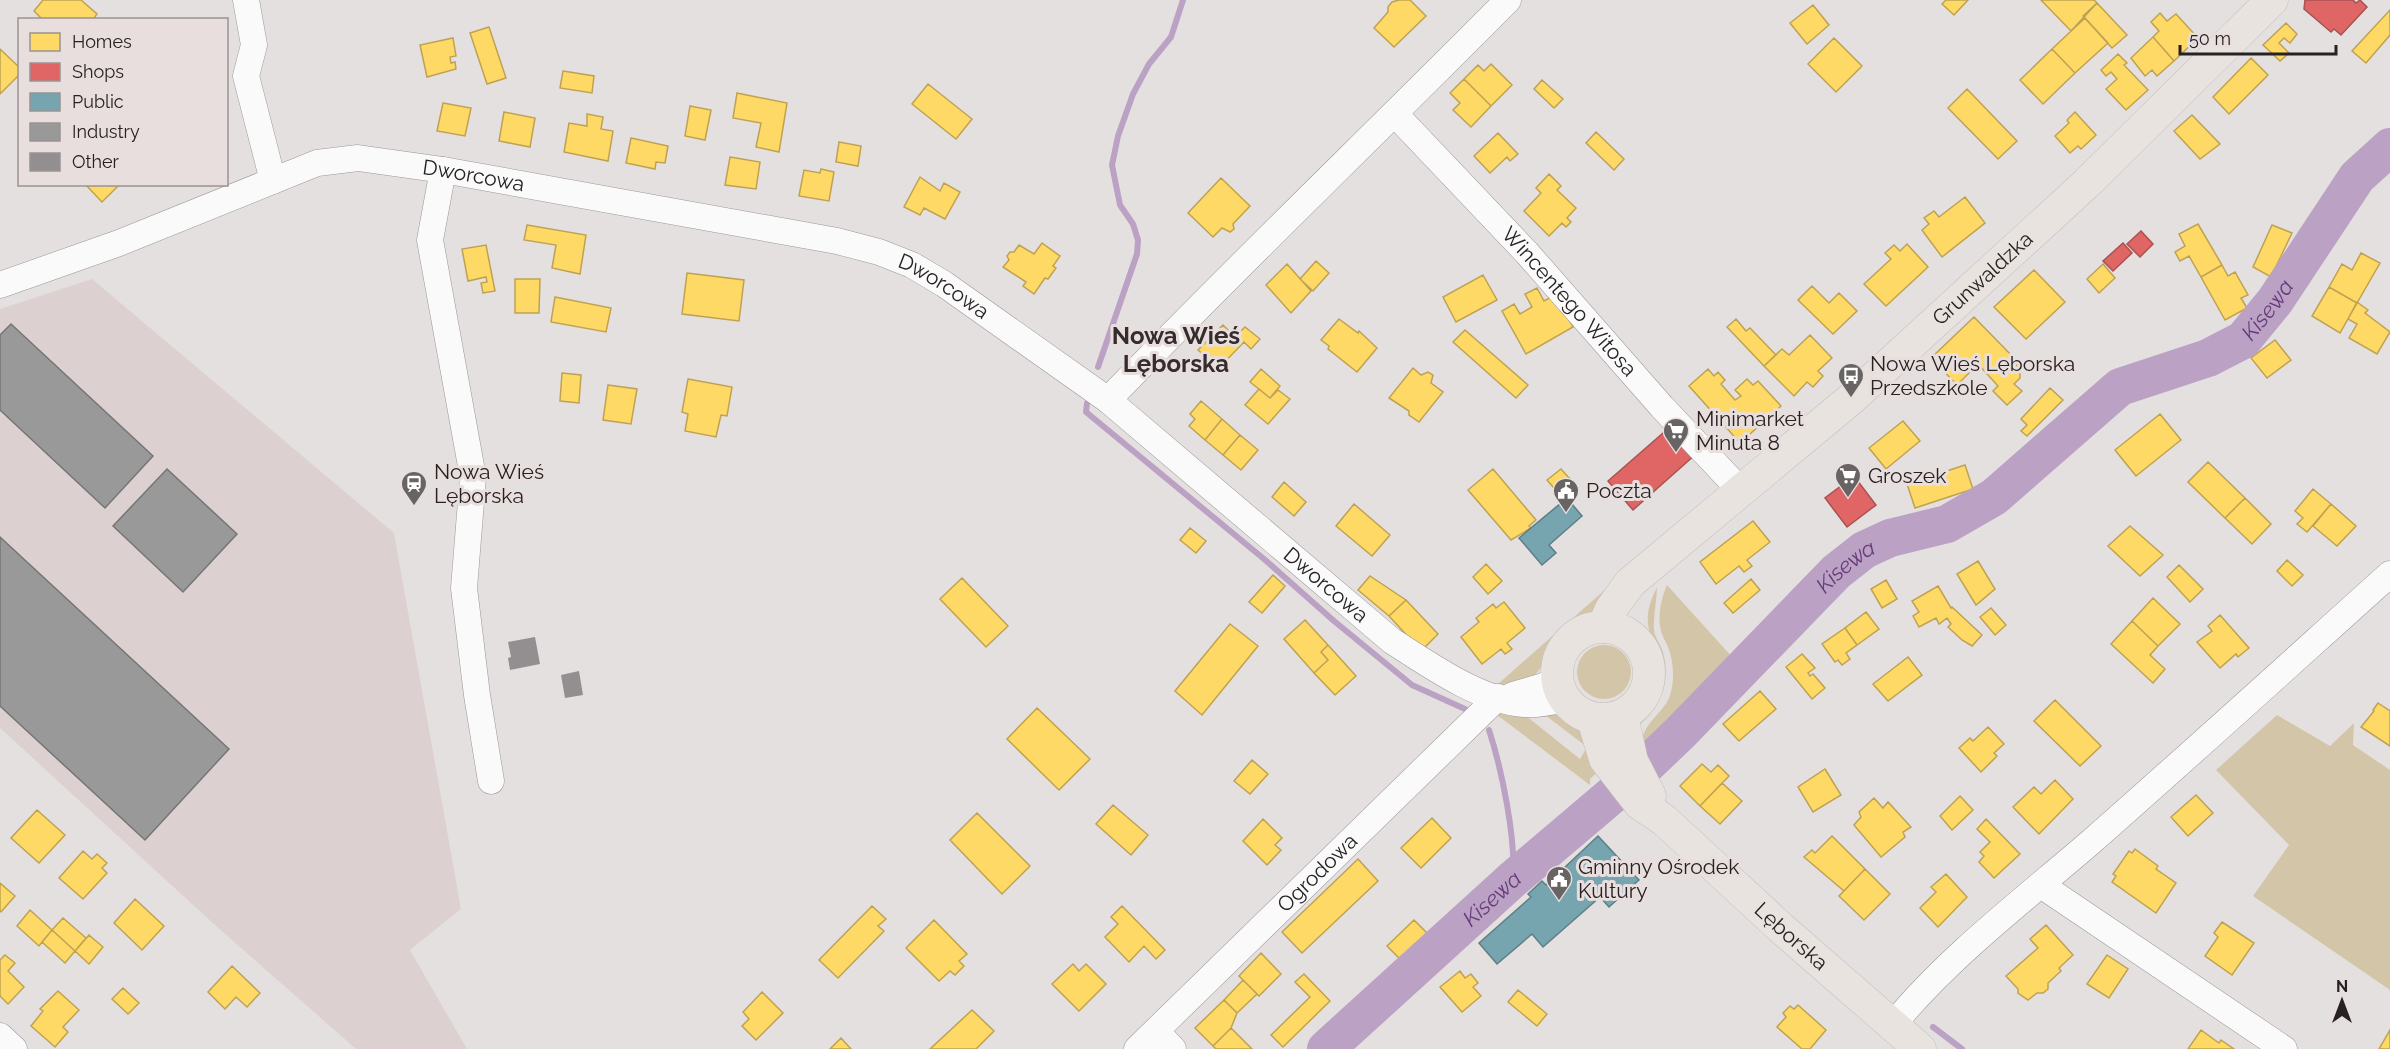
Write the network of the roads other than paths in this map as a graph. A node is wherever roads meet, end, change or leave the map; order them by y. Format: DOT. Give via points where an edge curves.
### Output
graph roads {
  1 [pos="246,0"];
  2 [pos="1508,0"];
  3 [pos="2272,0"];
  4 [pos="1395,114"];
  5 [pos="443,170"];
  6 [pos="273,181"];
  7 [pos="0,285"];
  8 [pos="1108,400"];
  9 [pos="1741,491"];
  10 [pos="1679,542"];
  11 [pos="2390,574"];
  12 [pos="1603,627"];
  13 [pos="1636,640"];
  14 [pos="1561,689"];
  15 [pos="1498,697"];
  16 [pos="1608,718"];
  17 [pos="491,781"];
  18 [pos="2041,885"];
  19 [pos="1892,1026"];
  20 [pos="0,1036"];
  21 [pos="1165,1040"];
  22 [pos="14,1049"];
  23 [pos="1137,1049"];
  24 [pos="1920,1049"];
  25 [pos="2284,1049"];
  1 -- 6 [label="street" via="254,45 246,76"];
  2 -- 4 [label="street"];
  3 -- 9 [label="main road, Grunwaldzka" via="2087,183 1851,399"];
  4 -- 8 [label="street" via="1215,289"];
  4 -- 9 [label="street, Wincentego Witosa"];
  5 -- 6 [label="street, Dworcowa" via="355,158 317,163"];
  5 -- 8 [label="street, Dworcowa" via="837,241 879,252 944,284"];
  5 -- 17 [label="street" via="430,240 473,477 464,588"];
  6 -- 7 [label="street, Dworcowa" via="119,243"];
  8 -- 15 [label="street, Dworcowa" via="1392,640 1449,677"];
  9 -- 10 [label="main road, Grunwaldzka"];
  10 -- 12 [label="main road, Grunwaldzka" via="1630,582"];
  10 -- 13 [label="main road, Grunwaldzka" via="1637,610"];
  11 -- 18 [label="street"];
  12 -- 13 [label="main road" via="1627,633"];
  12 -- 14 [label="main road" via="1585,630 1563,650 1558,663"];
  13 -- 16 [label="main road" via="1647,655 1649,684 1635,708"];
  14 -- 15 [label="street"];
  14 -- 16 [label="main road" via="1580,714"];
  15 -- 21 [label="street, Ogrodowa"];
  16 -- 19 [label="main road, Lęborska" via="1624,768 1651,813 1664,820"];
  18 -- 19 [label="street" via="1917,996"];
  18 -- 25 [label="street"];
  19 -- 24 [label="main road, Lęborska"];
  20 -- 22 [label="street"];
  21 -- 23 [label="street, Ogrodowa"];
}
